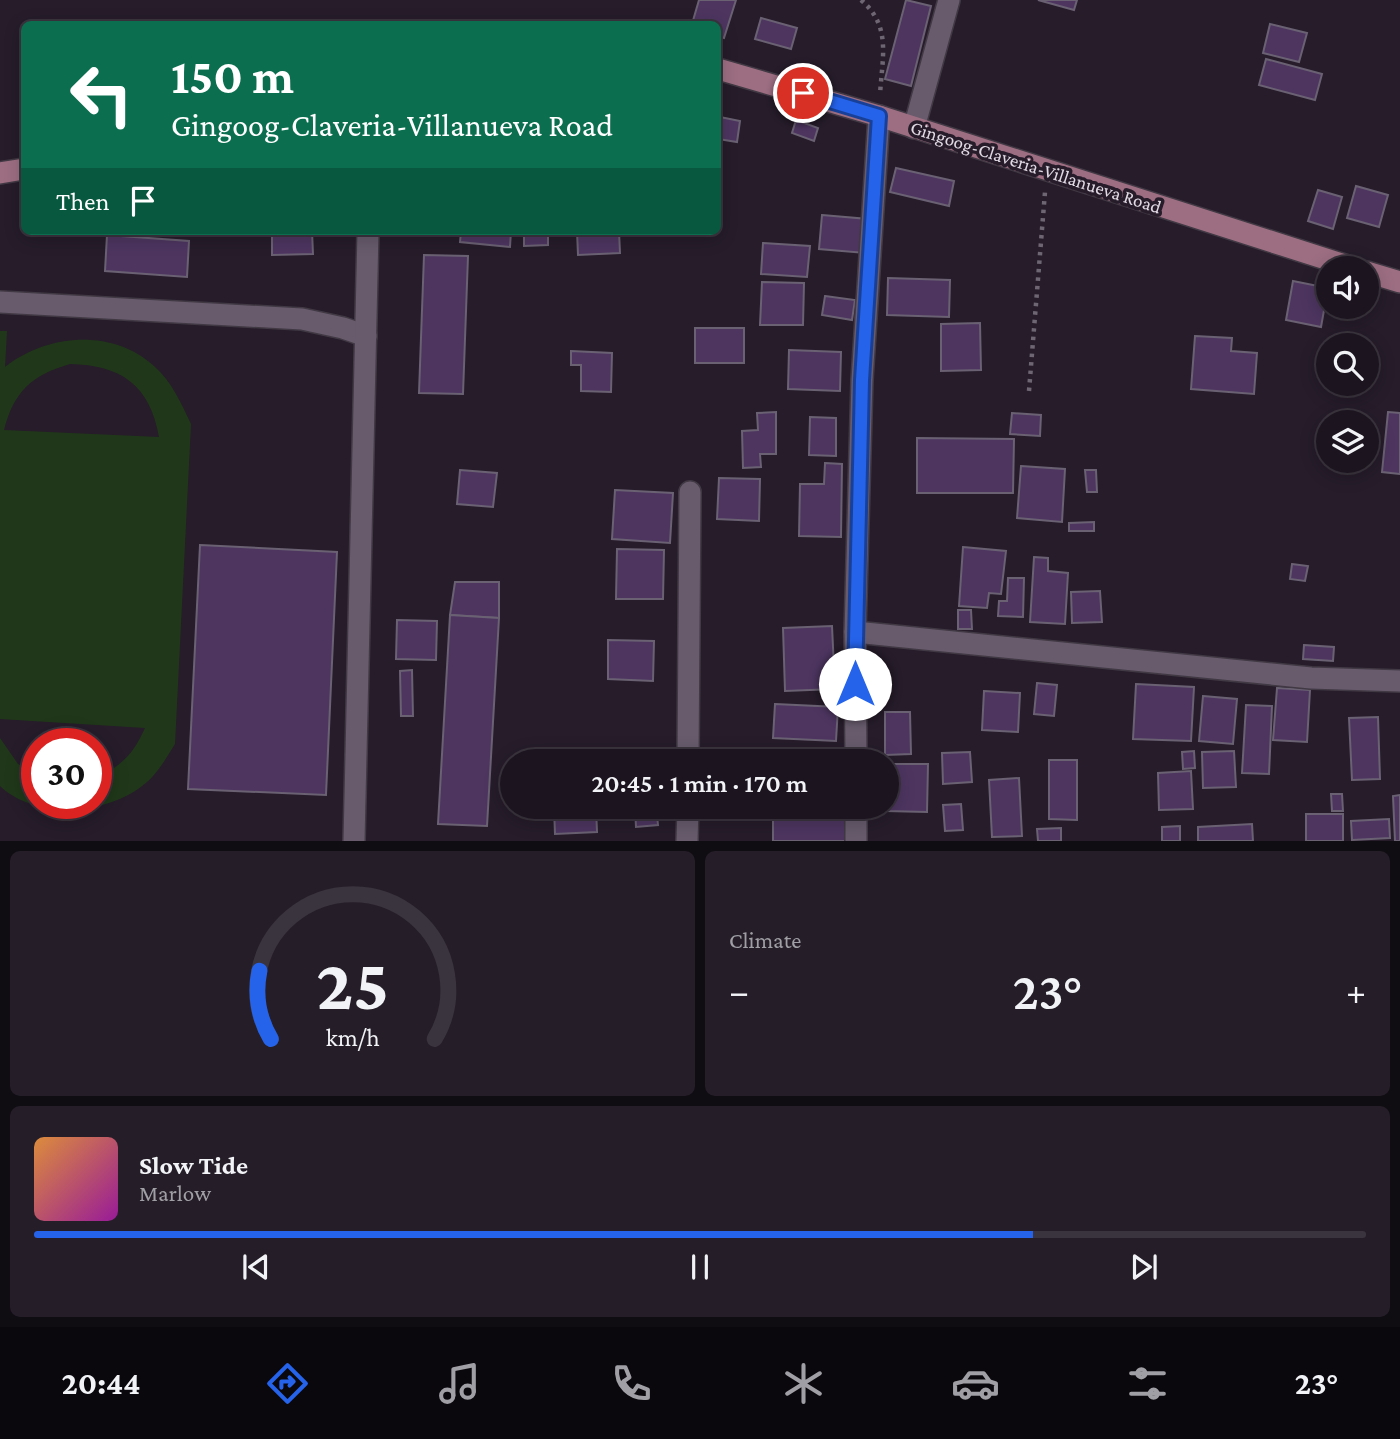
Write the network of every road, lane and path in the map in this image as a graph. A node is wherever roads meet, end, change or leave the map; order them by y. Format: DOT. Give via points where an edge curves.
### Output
graph roads {
  1 [pos="861,0"];
  2 [pos="949,0"];
  3 [pos="721,70"];
  4 [pos="879,116"];
  5 [pos="914,128"];
  6 [pos="21,170"];
  7 [pos="1046,170"];
  8 [pos="0,173"];
  9 [pos="368,235"];
  10 [pos="1316,256"];
  11 [pos="1379,276"];
  12 [pos="1400,282"];
  13 [pos="0,302"];
  14 [pos="366,336"];
  15 [pos="1029,391"];
  16 [pos="690,492"];
  17 [pos="855,632"];
  18 [pos="1400,681"];
  19 [pos="688,749"];
  20 [pos="856,749"];
  21 [pos="688,819"];
  22 [pos="856,819"];
  23 [pos="354,841"];
  24 [pos="687,841"];
  25 [pos="856,841"];
  1 -- 4 [label="path" via="875,13 883,31"];
  2 -- 5 [label="street"];
  3 -- 4 [label="main road, Gingoog-Claveria-Villanueva Road"];
  4 -- 5 [label="main road, Gingoog-Claveria-Villanueva Road"];
  4 -- 17 [label="street" via="862,380"];
  5 -- 7 [label="main road, Gingoog-Claveria-Villanueva Road"];
  6 -- 8 [label="main road"];
  7 -- 10 [label="main road, Gingoog-Claveria-Villanueva Road"];
  7 -- 15 [label="path"];
  9 -- 14 [label="street"];
  11 -- 12 [label="main road"];
  13 -- 14 [label="street" via="302,319"];
  14 -- 23 [label="street"];
  16 -- 19 [label="street"];
  17 -- 18 [label="street" via="1311,678"];
  17 -- 20 [label="street"];
  21 -- 24 [label="street"];
  22 -- 25 [label="street"];
}
